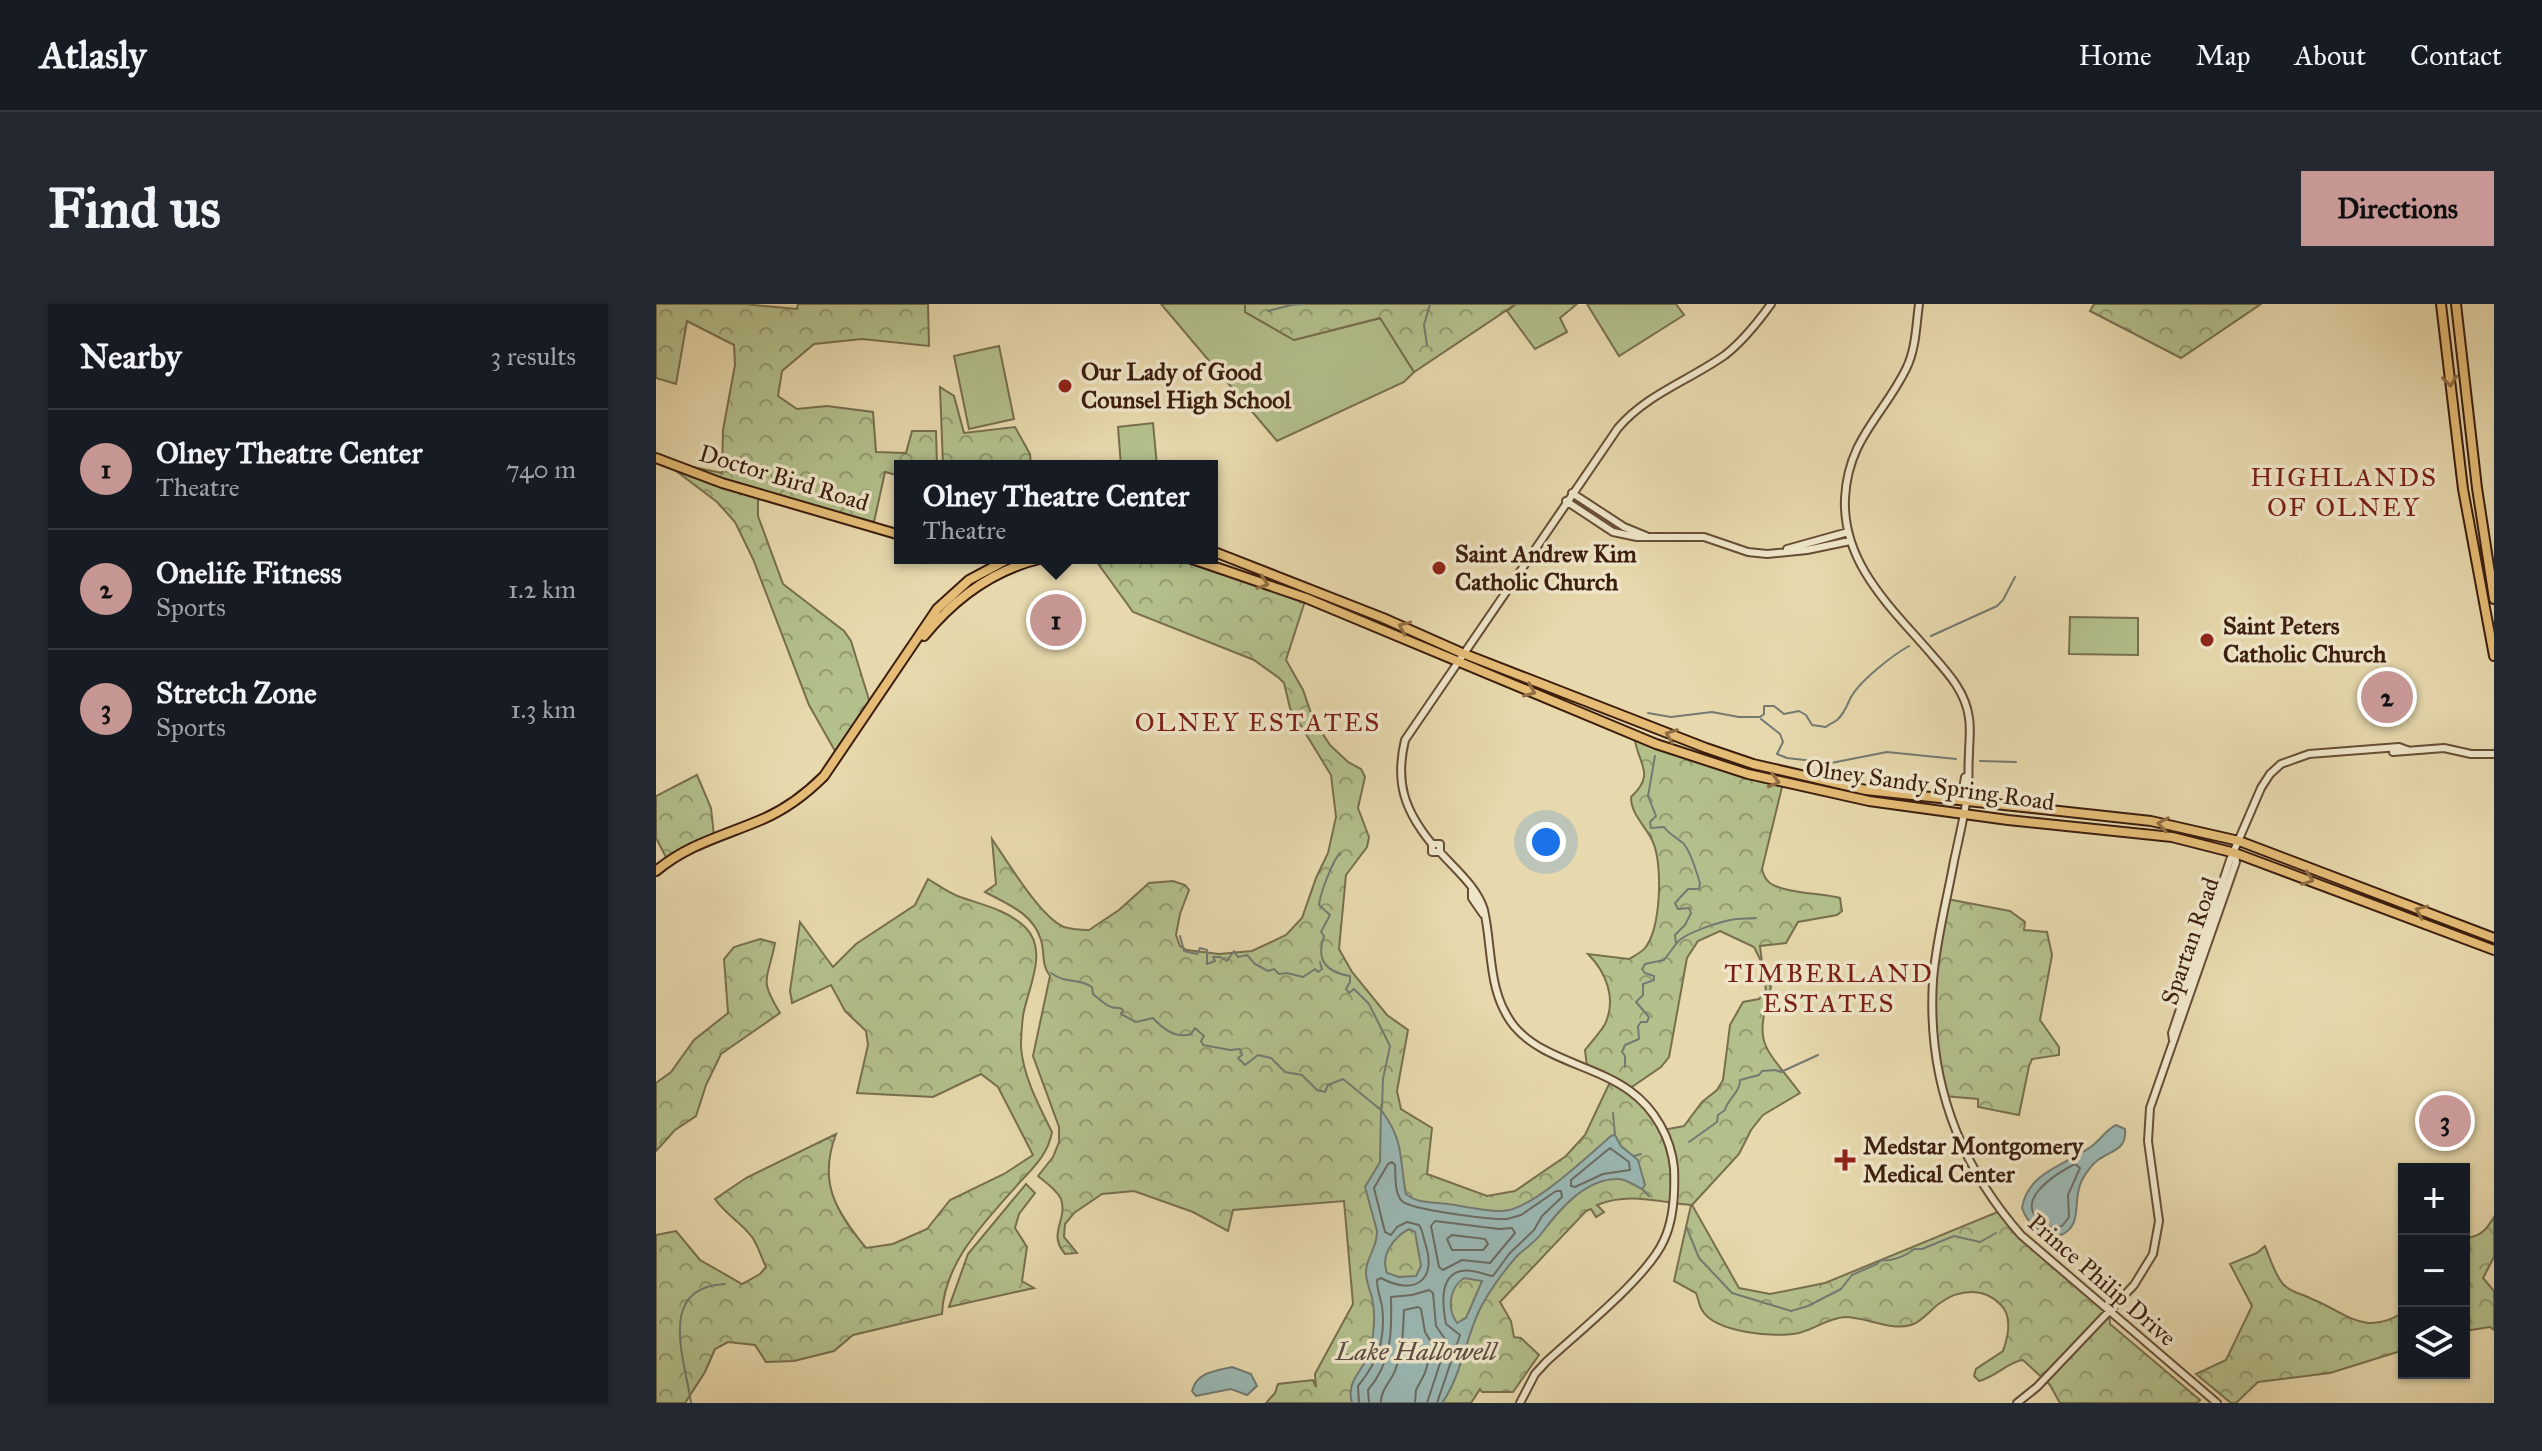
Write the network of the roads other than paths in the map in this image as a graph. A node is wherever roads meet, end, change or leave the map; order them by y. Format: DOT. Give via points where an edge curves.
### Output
graph roads {
  1 [pos="1771,304"];
  2 [pos="1919,304"];
  3 [pos="2441,304"];
  4 [pos="2456,304"];
  5 [pos="656,458"];
  6 [pos="1572,493"];
  7 [pos="1566,501"];
  8 [pos="1848,532"];
  9 [pos="894,533"];
  10 [pos="1654,538"];
  11 [pos="1850,541"];
  12 [pos="1218,553"];
  13 [pos="1776,553"];
  14 [pos="1207,564"];
  15 [pos="993,566"];
  16 [pos="2494,599"];
  17 [pos="2494,656"];
  18 [pos="1460,657"];
  19 [pos="2494,754"];
  20 [pos="1965,800"];
  21 [pos="1963,814"];
  22 [pos="2239,841"];
  23 [pos="2235,853"];
  24 [pos="656,871"];
  25 [pos="2494,938"];
  26 [pos="2494,950"];
  27 [pos="2109,1312"];
  28 [pos="1520,1403"];
  29 [pos="2017,1403"];
  30 [pos="2217,1403"];
  1 -- 6 [label="street" via="1725,355 1630,413"];
  2 -- 8 [label="street, Prince Philip Drive" via="1905,372 1853,457 1845,498"];
  3 -- 17 [label="main road, one-way" via="2463,489"];
  4 -- 16 [label="main road"];
  5 -- 9 [label="main road, Doctor Bird Road"];
  6 -- 7 [label="street"];
  6 -- 10 [label="street" via="1624,527"];
  7 -- 10 [label="street" via="1613,532"];
  7 -- 18 [label="street"];
  8 -- 11 [label="street, Prince Philip Drive"];
  8 -- 13 [label="street"];
  10 -- 13 [label="street" via="1704,537 1756,553"];
  11 -- 13 [label="street"];
  11 -- 20 [label="street, Prince Philip Drive" via="1869,582 1958,687 1969,718"];
  18 -- 12 [label="main road, Olney Sandy Spring Road, one-way" via="1383,618"];
  14 -- 18 [label="main road, Olney Sandy Spring Road, one-way"];
  15 -- 24 [label="main road" via="937,609 813,787 762,819 697,843"];
  20 -- 18 [label="main road, Olney Sandy Spring Road, one-way" via="1866,790 1753,764"];
  18 -- 21 [label="main road, Olney Sandy Spring Road, one-way" via="1656,744 1748,774 1842,796"];
  18 -- 28 [label="street" via="1405,740 1405,800 1432,844 1440,844 1440,852 1472,889 1488,926 1495,990 1510,1021 1534,1043 1637,1096 1663,1130 1673,1164 1674,1197 1658,1252 1535,1374"];
  19 -- 22 [label="street, Spartan Road" via="2441,753 2434,748 2309,754 2281,764 2261,788"];
  20 -- 21 [label="street, Prince Philip Drive"];
  22 -- 20 [label="main road, Olney Sandy Spring Road, one-way" via="2151,821"];
  21 -- 23 [label="main road, Olney Sandy Spring Road" via="2172,837"];
  21 -- 27 [label="street, Prince Philip Drive" via="1933,978 1938,1071 1947,1108 1968,1162 2000,1211"];
  22 -- 23 [label="street, Spartan Road"];
  25 -- 22 [label="main road, Olney Sandy Spring Road, one-way"];
  23 -- 26 [label="main road, Olney Sandy Spring Road, one-way"];
  23 -- 27 [label="street, Spartan Road" via="2152,1097 2148,1141 2159,1205 2157,1241 2143,1274"];
  27 -- 29 [label="street, Spartan Road"];
  27 -- 30 [label="street, Prince Philip Drive"];
}
